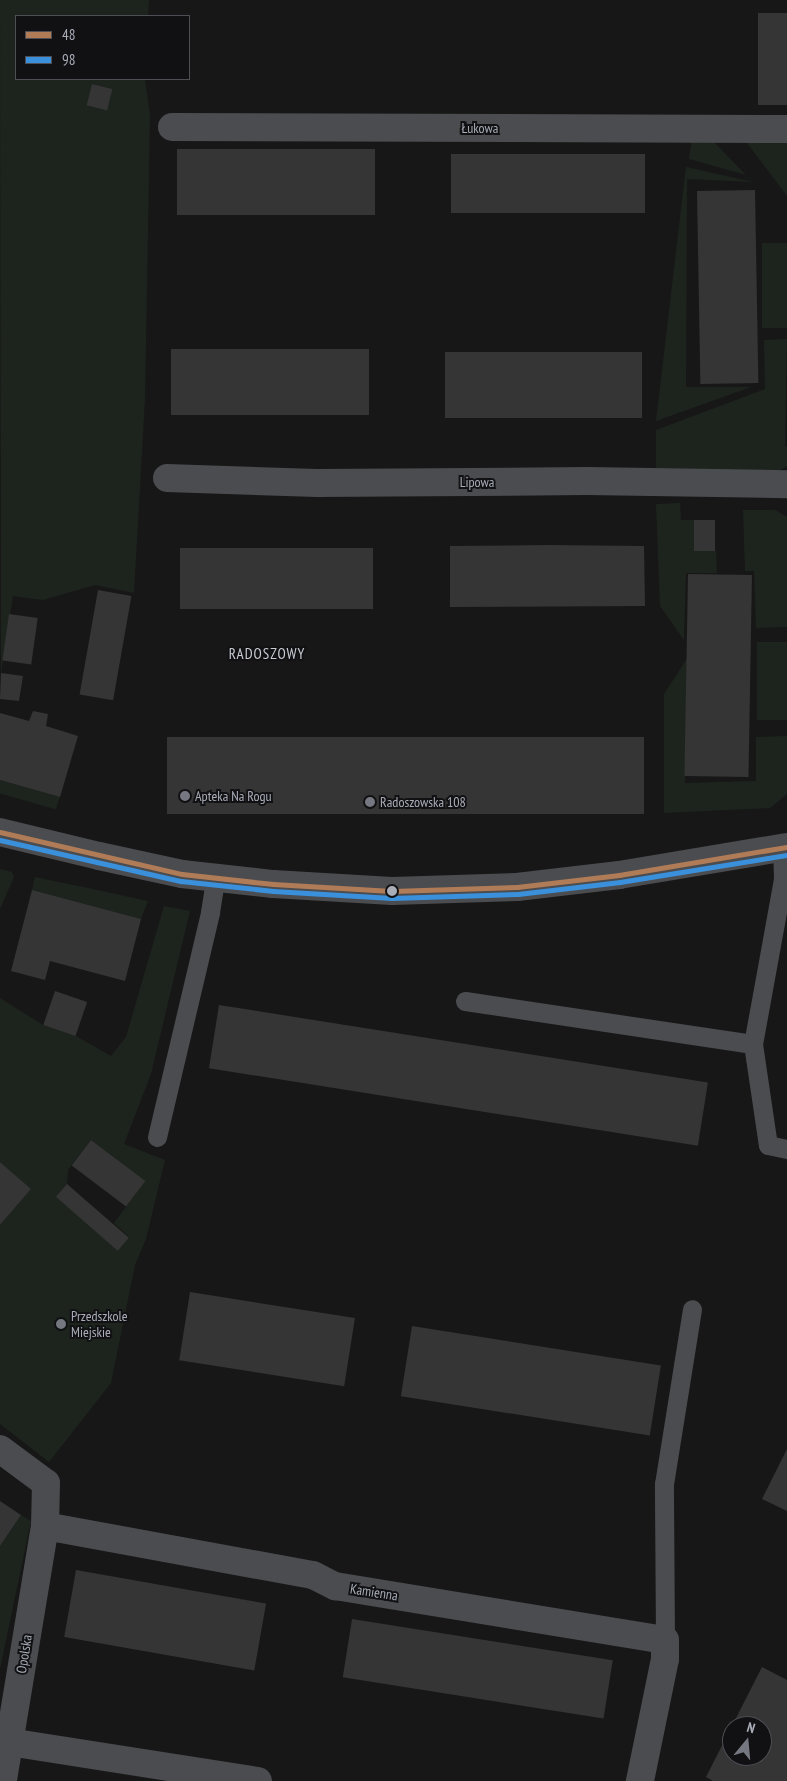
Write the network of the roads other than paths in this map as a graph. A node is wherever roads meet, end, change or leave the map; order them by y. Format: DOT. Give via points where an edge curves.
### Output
graph roads {
  1 [pos="172,127"];
  2 [pos="787,129"];
  3 [pos="167,478"];
  4 [pos="787,484"];
  5 [pos="0,832"];
  6 [pos="784,848"];
  7 [pos="215,878"];
  8 [pos="465,1001"];
  9 [pos="753,1044"];
  10 [pos="157,1138"];
  11 [pos="787,1149"];
  12 [pos="692,1309"];
  13 [pos="0,1449"];
  14 [pos="45,1526"];
  15 [pos="665,1640"];
  16 [pos="9,1742"];
  17 [pos="3,1781"];
  18 [pos="258,1781"];
  19 [pos="640,1781"];
  1 -- 2 [label="street, Łukowa"];
  3 -- 4 [label="street, Lipowa" via="317,483 596,481"];
  5 -- 7 [label="street" via="99,856"];
  6 -- 7 [label="street" via="619,875 517,887 392,891"];
  6 -- 9 [label="lane" via="783,879"];
  7 -- 10 [label="lane" via="210,912"];
  8 -- 9 [label="lane"];
  9 -- 11 [label="lane" via="768,1145"];
  12 -- 15 [label="lane" via="664,1484"];
  13 -- 14 [label="street" via="46,1483"];
  14 -- 15 [label="street, Kamienna" via="312,1575 335,1586"];
  14 -- 16 [label="street, Opolska"];
  15 -- 19 [label="street" via="665,1658"];
  16 -- 17 [label="street, Opolska"];
  16 -- 18 [label="street"];
}
